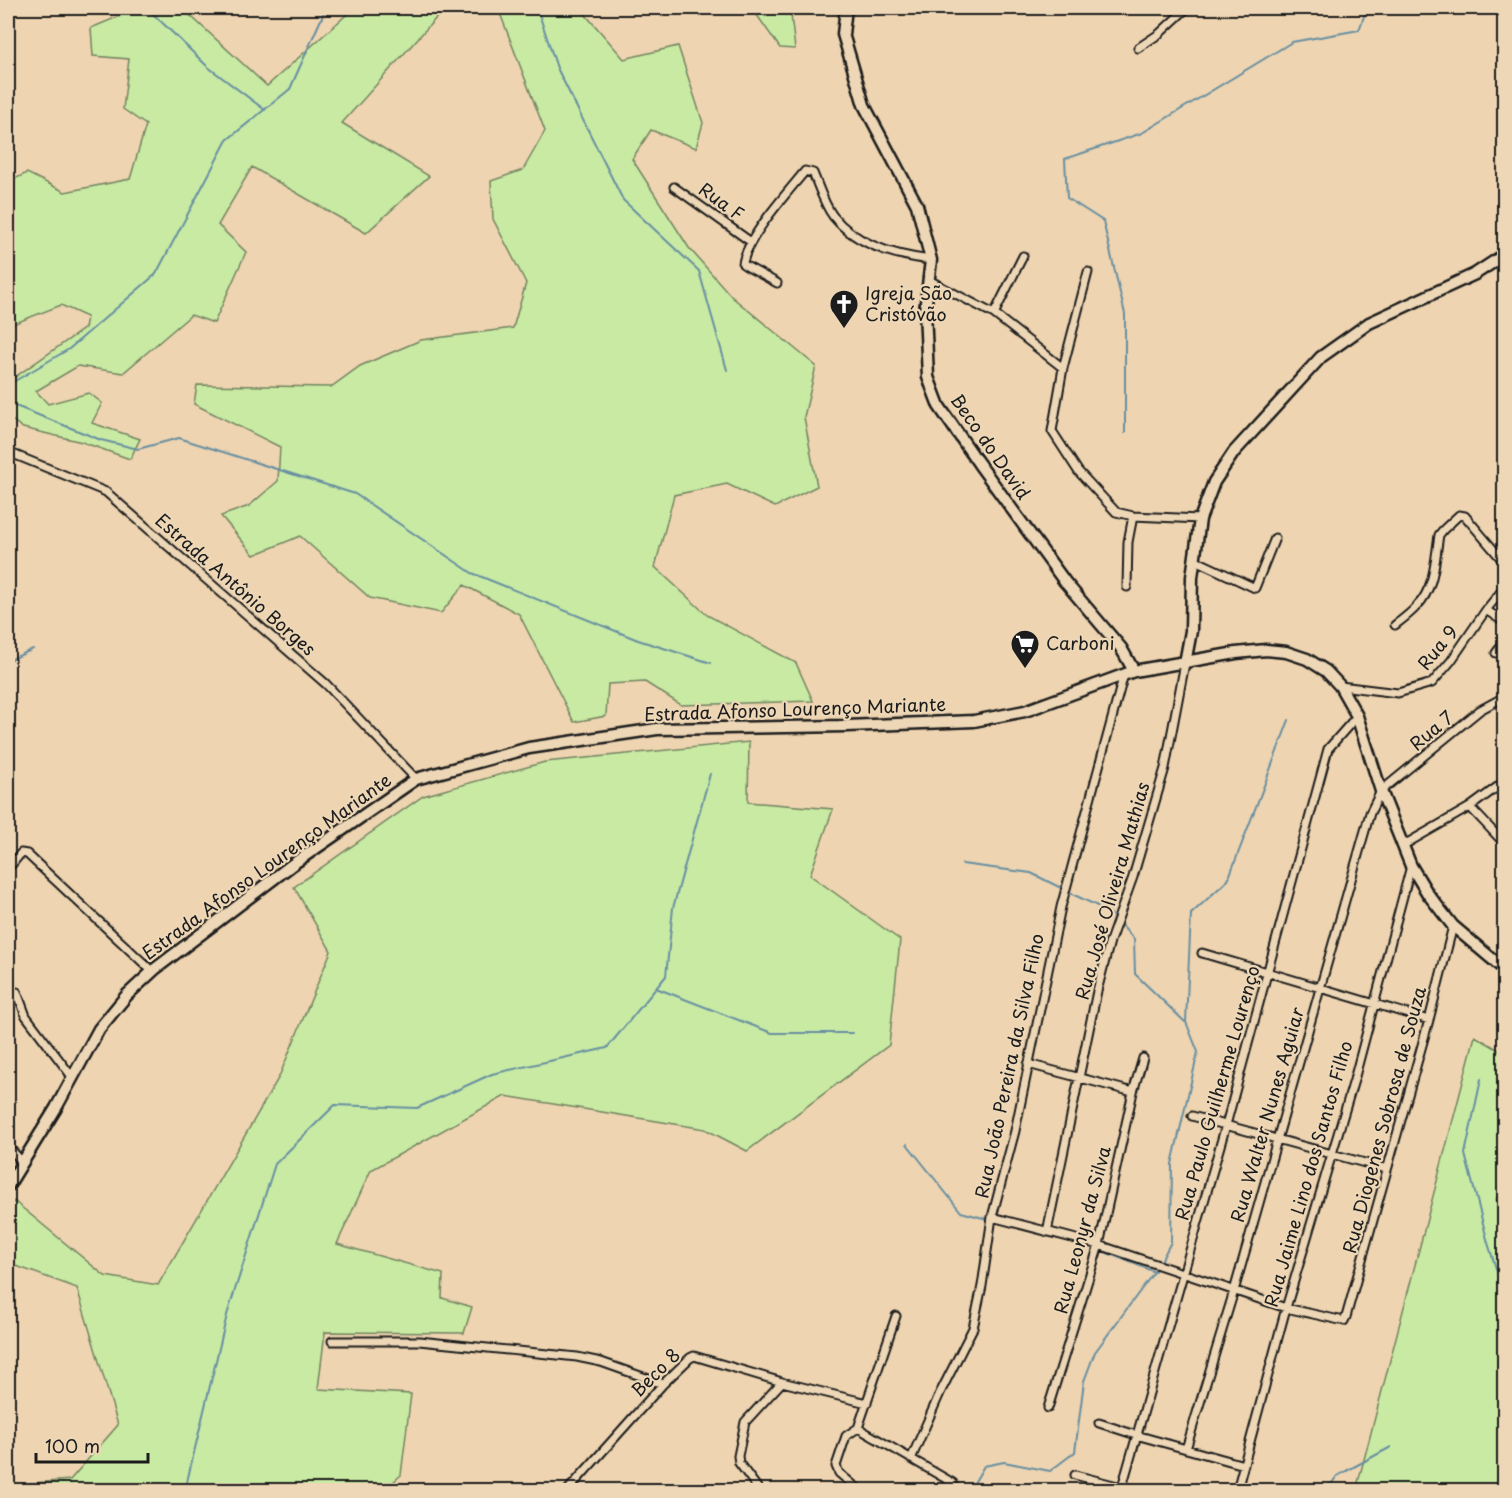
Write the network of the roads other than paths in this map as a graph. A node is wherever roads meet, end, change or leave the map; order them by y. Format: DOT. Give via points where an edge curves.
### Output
graph roads {
  1 [pos="846,8"];
  2 [pos="1187,8"];
  3 [pos="1138,48"];
  4 [pos="674,187"];
  5 [pos="751,242"];
  6 [pos="1504,255"];
  7 [pos="1023,256"];
  8 [pos="931,260"];
  9 [pos="1088,272"];
  10 [pos="929,280"];
  11 [pos="777,283"];
  12 [pos="994,314"];
  13 [pos="1063,368"];
  14 [pos="8,452"];
  15 [pos="1133,516"];
  16 [pos="1200,519"];
  17 [pos="1275,538"];
  18 [pos="1195,560"];
  19 [pos="1504,562"];
  20 [pos="1127,587"];
  21 [pos="1504,588"];
  22 [pos="1486,610"];
  23 [pos="1504,622"];
  24 [pos="1395,625"];
  25 [pos="1504,642"];
  26 [pos="1496,653"];
  27 [pos="1185,663"];
  28 [pos="1129,672"];
  29 [pos="1340,687"];
  30 [pos="1504,697"];
  31 [pos="1358,716"];
  32 [pos="416,778"];
  33 [pos="1504,782"];
  34 [pos="1381,791"];
  35 [pos="1470,807"];
  36 [pos="1504,843"];
  37 [pos="1402,846"];
  38 [pos="12,864"];
  39 [pos="1411,866"];
  40 [pos="1452,926"];
  41 [pos="1202,953"];
  42 [pos="1504,969"];
  43 [pos="152,971"];
  44 [pos="1267,972"];
  45 [pos="1319,989"];
  46 [pos="17,992"];
  47 [pos="1373,1004"];
  48 [pos="1429,1020"];
  49 [pos="1143,1058"];
  50 [pos="1028,1064"];
  51 [pos="1081,1077"];
  52 [pos="73,1078"];
  53 [pos="1133,1092"];
  54 [pos="1192,1116"];
  55 [pos="1226,1125"];
  56 [pos="1277,1139"];
  57 [pos="8,1146"];
  58 [pos="1331,1154"];
  59 [pos="23,1163"];
  60 [pos="1387,1169"];
  61 [pos="8,1186"];
  62 [pos="992,1217"];
  63 [pos="1047,1232"];
  64 [pos="1099,1245"];
  65 [pos="1182,1274"];
  66 [pos="1234,1291"];
  67 [pos="1286,1308"];
  68 [pos="896,1316"];
  69 [pos="332,1341"];
  70 [pos="782,1382"];
  71 [pos="663,1384"];
  72 [pos="867,1403"];
  73 [pos="1048,1408"];
  74 [pos="1099,1423"];
  75 [pos="858,1428"];
  76 [pos="1136,1435"];
  77 [pos="1186,1449"];
  78 [pos="911,1459"];
  79 [pos="1244,1465"];
  80 [pos="1075,1475"];
  81 [pos="953,1484"];
  82 [pos="1122,1487"];
  83 [pos="568,1491"];
  84 [pos="759,1491"];
  85 [pos="859,1491"];
  86 [pos="1133,1491"];
  87 [pos="1237,1491"];
  1 -- 8 [label="main road, Beco do David" via="843,34 864,105 917,205"];
  2 -- 3 [label="street"];
  4 -- 5 [label="street, Rua F"];
  5 -- 8 [label="street" via="794,184 809,171 833,216 851,232 880,249"];
  5 -- 11 [label="street" via="743,264"];
  6 -- 16 [label="main road" via="1475,274 1365,325 1321,357 1234,452 1214,482"];
  7 -- 12 [label="street"];
  8 -- 10 [label="main road, Beco do David"];
  9 -- 13 [label="street"];
  10 -- 12 [label="street"];
  10 -- 28 [label="main road, Beco do David" via="925,311 928,377 939,406 1065,582 1121,648"];
  12 -- 13 [label="street"];
  13 -- 15 [label="street" via="1052,431 1078,471 1116,512"];
  14 -- 32 [label="street, Estrada Antônio Borges" via="105,492 326,684"];
  15 -- 16 [label="street"];
  15 -- 20 [label="street"];
  16 -- 18 [label="main road"];
  17 -- 18 [label="street" via="1256,588"];
  18 -- 27 [label="main road"];
  19 -- 24 [label="street" via="1465,516 1459,515 1439,535 1425,597"];
  21 -- 22 [label="street, Rua 9"];
  22 -- 23 [label="street"];
  22 -- 29 [label="street, Rua 9" via="1432,683 1398,693"];
  25 -- 26 [label="street"];
  27 -- 28 [label="main road, Estrada Afonso Lourenço Mariante"];
  27 -- 29 [label="main road, Estrada Afonso Lourenço Mariante" via="1236,653 1286,652 1326,671"];
  27 -- 51 [label="street, Rua José Oliveira Mathias" via="1165,768 1102,971"];
  28 -- 32 [label="main road, Estrada Afonso Lourenço Mariante" via="1025,711 974,721 657,729 529,748"];
  28 -- 50 [label="street, Rua João Pereira da Silva Filho" via="1061,907"];
  29 -- 31 [label="main road, Estrada Afonso Lourenço Mariante"];
  30 -- 34 [label="street, Rua 7" via="1472,716"];
  31 -- 34 [label="main road, Estrada Afonso Lourenço Mariante"];
  31 -- 44 [label="street, Rua Paulo Guilherme Lourenço" via="1328,749"];
  32 -- 43 [label="main road, Estrada Afonso Lourenço Mariante" via="293,864"];
  33 -- 35 [label="street"];
  34 -- 37 [label="main road, Estrada Afonso Lourenço Mariante"];
  34 -- 45 [label="street, Rua Walter Nunes Aguiar" via="1370,813"];
  35 -- 36 [label="street"];
  35 -- 37 [label="street"];
  37 -- 39 [label="main road, Estrada Afonso Lourenço Mariante"];
  38 -- 43 [label="street" via="21,853 27,854"];
  39 -- 40 [label="main road, Estrada Afonso Lourenço Mariante"];
  39 -- 47 [label="street, Rua Jaime Lino dos Santos Filho"];
  40 -- 42 [label="main road, Estrada Afonso Lourenço Mariante"];
  40 -- 48 [label="street, Rua Diogenes Sobrosa de Souza"];
  41 -- 44 [label="street"];
  43 -- 52 [label="main road, Estrada Afonso Lourenço Mariante" via="99,1029"];
  44 -- 45 [label="street"];
  44 -- 55 [label="street, Rua Paulo Guilherme Lourenço"];
  45 -- 47 [label="street"];
  45 -- 56 [label="street, Rua Walter Nunes Aguiar"];
  46 -- 52 [label="street" via="26,1016"];
  47 -- 48 [label="street"];
  47 -- 58 [label="street, Rua Jaime Lino dos Santos Filho"];
  48 -- 60 [label="street, Rua Diogenes Sobrosa de Souza"];
  49 -- 53 [label="street, Rua Leonyr da Silva"];
  50 -- 51 [label="street"];
  50 -- 62 [label="street, Rua João Pereira da Silva Filho"];
  51 -- 53 [label="street"];
  51 -- 63 [label="street, Rua José Oliveira Mathias"];
  52 -- 59 [label="main road, Estrada Afonso Lourenço Mariante"];
  53 -- 64 [label="street, Rua Leonyr da Silva"];
  54 -- 55 [label="street"];
  55 -- 56 [label="street"];
  55 -- 65 [label="street, Rua Paulo Guilherme Lourenço"];
  56 -- 58 [label="street"];
  56 -- 66 [label="street, Rua Walter Nunes Aguiar"];
  57 -- 59 [label="street"];
  58 -- 60 [label="street"];
  58 -- 67 [label="street, Rua Jaime Lino dos Santos Filho"];
  59 -- 61 [label="main road, Estrada Afonso Lourenço Mariante"];
  60 -- 67 [label="street, Rua Diogenes Sobrosa de Souza" via="1344,1321"];
  62 -- 63 [label="street"];
  62 -- 78 [label="street, Rua João Pereira da Silva Filho" via="973,1328"];
  63 -- 64 [label="street"];
  64 -- 65 [label="street"];
  64 -- 73 [label="street, Rua Leonyr da Silva"];
  65 -- 66 [label="street"];
  65 -- 76 [label="street, Rua Paulo Guilherme Lourenço"];
  66 -- 67 [label="street"];
  66 -- 77 [label="street, Rua Walter Nunes Aguiar"];
  67 -- 79 [label="street, Rua Jaime Lino dos Santos Filho"];
  68 -- 72 [label="street"];
  69 -- 71 [label="street" via="419,1341 577,1357"];
  70 -- 71 [label="street, Beco 8" via="698,1356 690,1358"];
  70 -- 72 [label="street, Beco 8"];
  70 -- 84 [label="street" via="745,1422 738,1455 739,1463"];
  71 -- 83 [label="street, Beco 8"];
  72 -- 75 [label="street"];
  74 -- 76 [label="street"];
  75 -- 78 [label="street"];
  75 -- 85 [label="street" via="846,1436 836,1466"];
  76 -- 77 [label="street"];
  76 -- 82 [label="street, Rua Paulo Guilherme Lourenço"];
  77 -- 79 [label="street"];
  78 -- 81 [label="street"];
  79 -- 87 [label="street, Rua Jaime Lino dos Santos Filho"];
  80 -- 82 [label="street"];
  82 -- 86 [label="street"];
}
